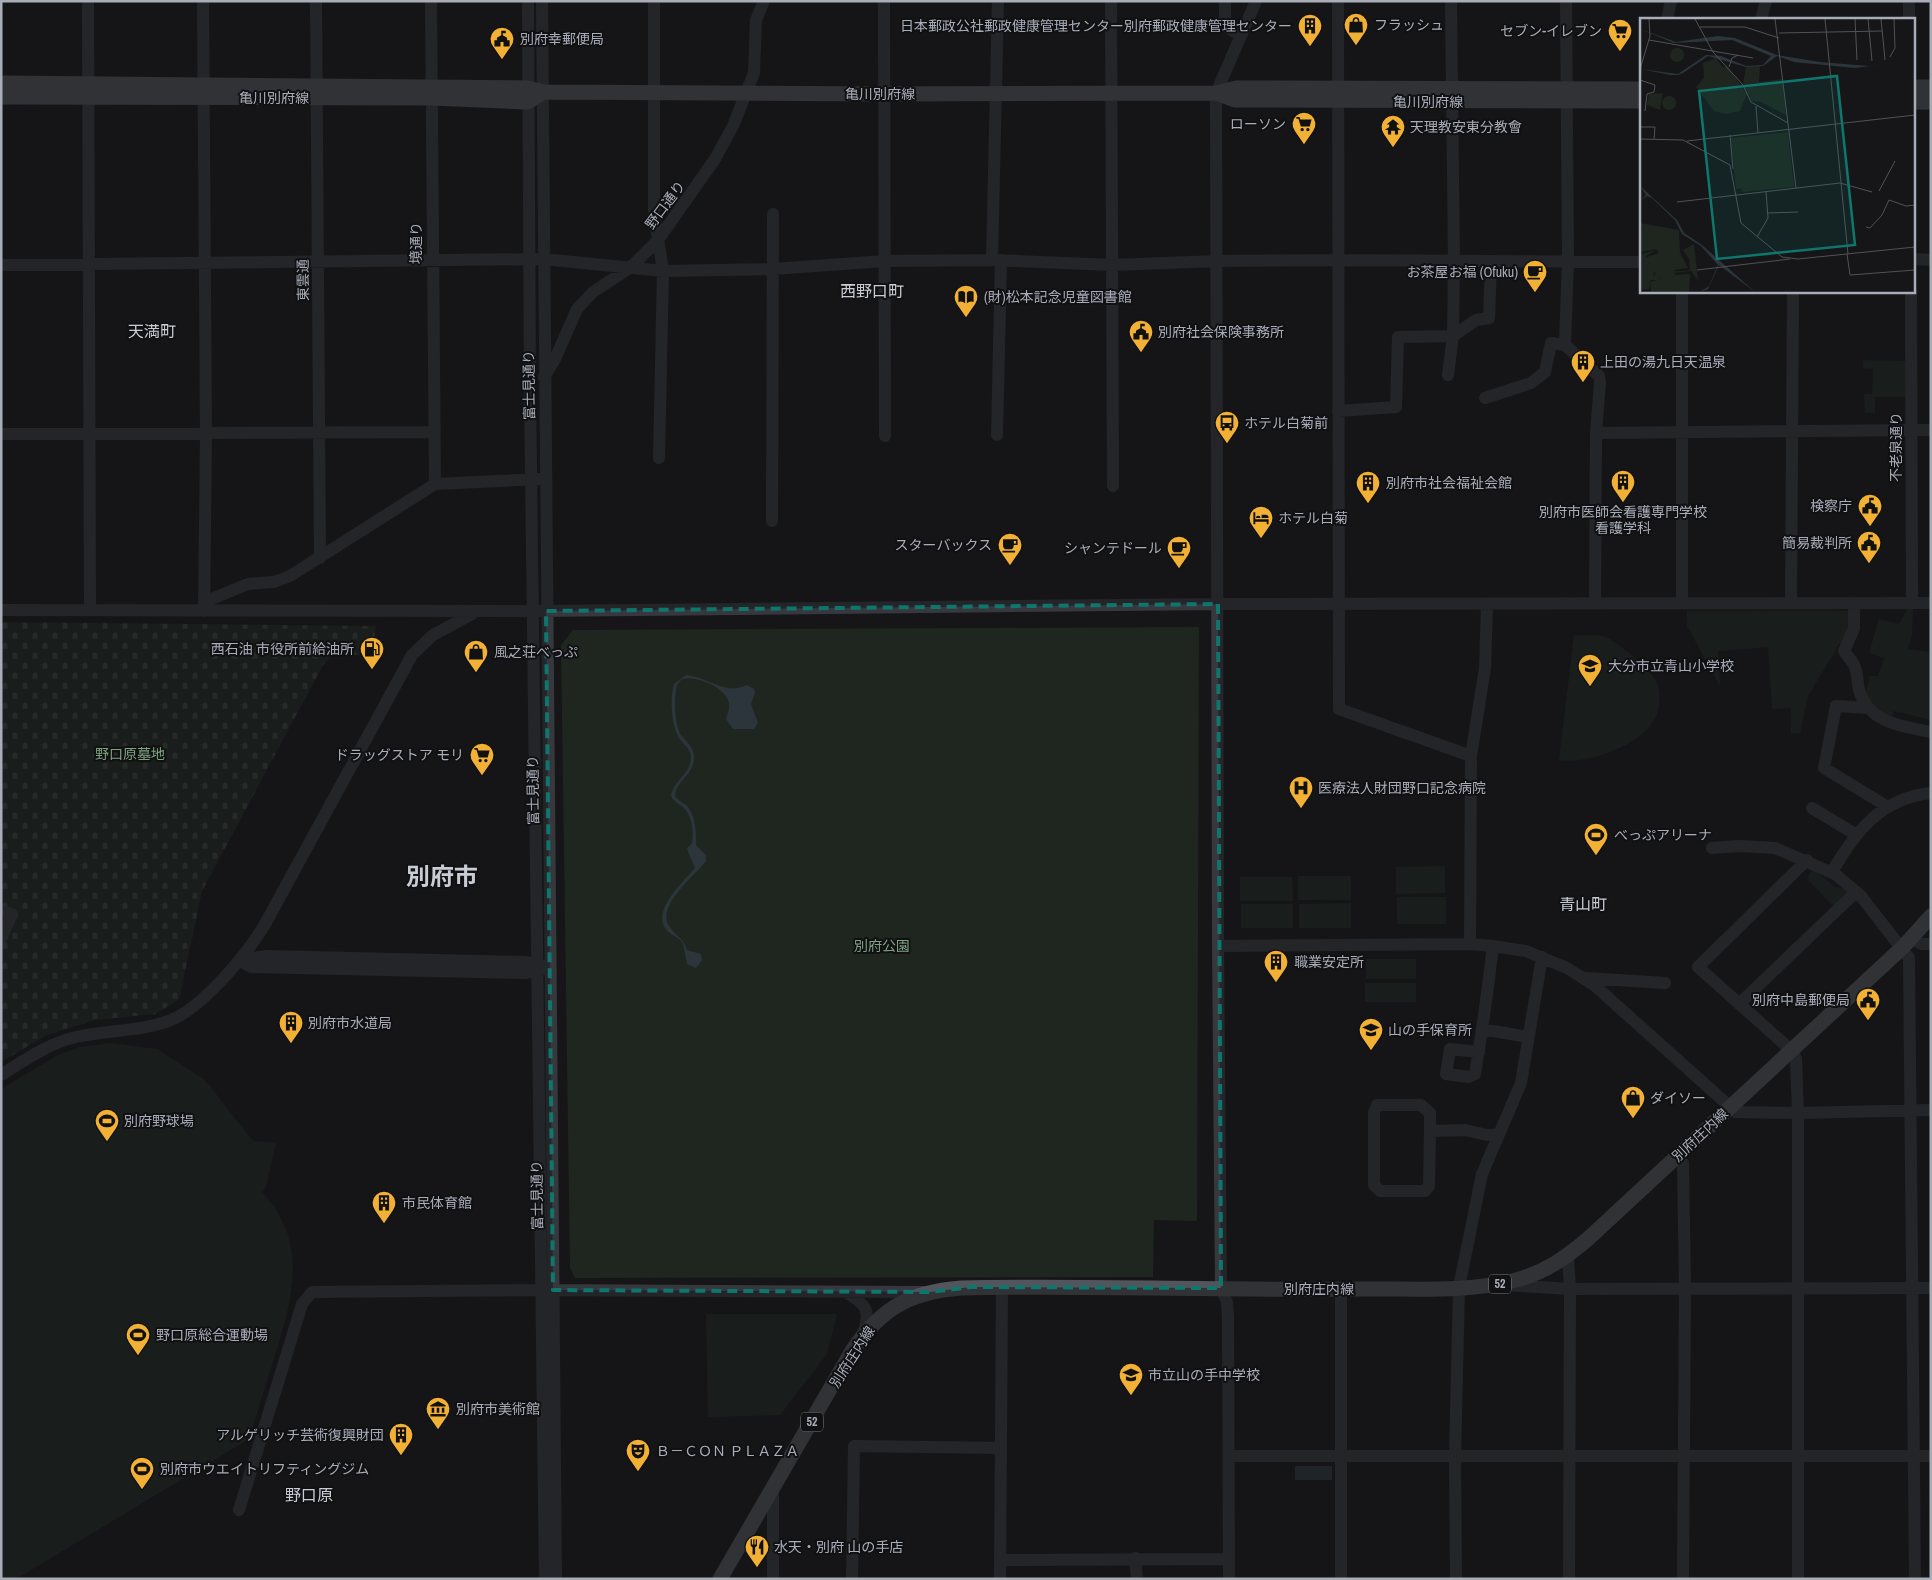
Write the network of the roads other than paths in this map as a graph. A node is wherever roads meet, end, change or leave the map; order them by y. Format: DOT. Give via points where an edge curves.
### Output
graph roads {
  1 [pos="88,1"];
  2 [pos="202,1"];
  3 [pos="316,1"];
  4 [pos="431,1"];
  5 [pos="528,1"];
  6 [pos="542,1"];
  7 [pos="654,1"];
  8 [pos="764,1"];
  9 [pos="884,1"];
  10 [pos="998,1"];
  11 [pos="1111,1"];
  12 [pos="1225,1"];
  13 [pos="1256,1"];
  14 [pos="1338,1"];
  15 [pos="1452,1"];
  16 [pos="1566,1"];
  17 [pos="1671,1"];
  18 [pos="1766,1"];
  19 [pos="1909,1"];
  20 [pos="1667,18"];
  21 [pos="1761,18"];
  22 [pos="1909,18"];
  23 [pos="1240,35"];
  24 [pos="1,83"];
  25 [pos="1914,87"];
  26 [pos="1931,87"];
  27 [pos="1640,88"];
  28 [pos="89,90"];
  29 [pos="203,91"];
  30 [pos="317,92"];
  31 [pos="431,92"];
  32 [pos="543,92"];
  33 [pos="656,92"];
  34 [pos="1112,93"];
  35 [pos="1216,93"];
  36 [pos="745,94"];
  37 [pos="885,94"];
  38 [pos="996,94"];
  39 [pos="528,95"];
  40 [pos="1338,95"];
  41 [pos="1567,95"];
  42 [pos="1453,96"];
  43 [pos="1,97"];
  44 [pos="1640,101"];
  45 [pos="1914,102"];
  46 [pos="1931,102"];
  47 [pos="773,214"];
  48 [pos="658,240"];
  49 [pos="543,259"];
  50 [pos="1914,259"];
  51 [pos="529,260"];
  52 [pos="997,260"];
  53 [pos="1339,260"];
  54 [pos="1931,260"];
  55 [pos="431,261"];
  56 [pos="884,261"];
  57 [pos="1218,261"];
  58 [pos="1568,261"];
  59 [pos="317,262"];
  60 [pos="1454,262"];
  61 [pos="1490,262"];
  62 [pos="1640,262"];
  63 [pos="89,263"];
  64 [pos="204,263"];
  65 [pos="1,265"];
  66 [pos="1112,265"];
  67 [pos="631,267"];
  68 [pos="772,269"];
  69 [pos="663,271"];
  70 [pos="1682,292"];
  71 [pos="1793,292"];
  72 [pos="1911,292"];
  73 [pos="1453,336"];
  74 [pos="1565,345"];
  75 [pos="1448,375"];
  76 [pos="544,377"];
  77 [pos="530,392"];
  78 [pos="1485,398"];
  79 [pos="1338,411"];
  80 [pos="1911,430"];
  81 [pos="1931,430"];
  82 [pos="1792,431"];
  83 [pos="320,432"];
  84 [pos="434,432"];
  85 [pos="1682,432"];
  86 [pos="1596,433"];
  87 [pos="1,434"];
  88 [pos="90,434"];
  89 [pos="206,434"];
  90 [pos="997,435"];
  91 [pos="885,436"];
  92 [pos="659,458"];
  93 [pos="538,479"];
  94 [pos="435,484"];
  95 [pos="1113,486"];
  96 [pos="772,520"];
  97 [pos="320,558"];
  98 [pos="1595,603"];
  99 [pos="1682,603"];
  100 [pos="1791,603"];
  101 [pos="1854,603"];
  102 [pos="1912,603"];
  103 [pos="1931,603"];
  104 [pos="1218,604"];
  105 [pos="1340,604"];
  106 [pos="1487,605"];
  107 [pos="204,607"];
  108 [pos="1,610"];
  109 [pos="90,610"];
  110 [pos="482,611"];
  111 [pos="540,611"];
  112 [pos="1868,708"];
  113 [pos="1931,732"];
  114 [pos="1471,756"];
  115 [pos="1931,793"];
  116 [pos="1888,807"];
  117 [pos="1812,808"];
  118 [pos="1855,834"];
  119 [pos="1712,848"];
  120 [pos="1807,860"];
  121 [pos="1832,872"];
  122 [pos="1856,892"];
  123 [pos="1,911"];
  124 [pos="1931,916"];
  125 [pos="264,926"];
  126 [pos="1,939"];
  127 [pos="1907,943"];
  128 [pos="1470,944"];
  129 [pos="1931,944"];
  130 [pos="1218,946"];
  131 [pos="1493,946"];
  132 [pos="280,956"];
  133 [pos="1542,957"];
  134 [pos="239,960"];
  135 [pos="542,968"];
  136 [pos="1586,978"];
  137 [pos="1665,983"];
  138 [pos="1739,1004"];
  139 [pos="1482,1029"];
  140 [pos="1528,1037"];
  141 [pos="1791,1050"];
  142 [pos="1478,1052"];
  143 [pos="1,1075"];
  144 [pos="1731,1106"];
  145 [pos="1911,1110"];
  146 [pos="1931,1110"];
  147 [pos="1798,1113"];
  148 [pos="1430,1130"];
  149 [pos="1499,1134"];
  150 [pos="1677,1156"];
  151 [pos="1568,1256"];
  152 [pos="1496,1284"];
  153 [pos="1459,1287"];
  154 [pos="1002,1288"];
  155 [pos="1221,1288"];
  156 [pos="1797,1288"];
  157 [pos="1912,1288"];
  158 [pos="1931,1288"];
  159 [pos="1570,1289"];
  160 [pos="1685,1289"];
  161 [pos="547,1290"];
  162 [pos="842,1291"];
  163 [pos="930,1292"];
  164 [pos="1341,1295"];
  165 [pos="860,1340"];
  166 [pos="1001,1448"];
  167 [pos="1229,1456"];
  168 [pos="1341,1456"];
  169 [pos="1455,1456"];
  170 [pos="1569,1456"];
  171 [pos="1684,1456"];
  172 [pos="1798,1456"];
  173 [pos="1914,1456"];
  174 [pos="1931,1456"];
  175 [pos="773,1490"];
  176 [pos="239,1510"];
  177 [pos="1135,1558"];
  178 [pos="1229,1559"];
  179 [pos="1000,1560"];
  180 [pos="545,1579"];
  181 [pos="556,1579"];
  182 [pos="720,1579"];
  183 [pos="773,1579"];
  184 [pos="852,1579"];
  185 [pos="1000,1579"];
  186 [pos="1136,1579"];
  187 [pos="1229,1579"];
  188 [pos="1341,1579"];
  189 [pos="1456,1579"];
  190 [pos="1569,1579"];
  191 [pos="1683,1579"];
  192 [pos="1798,1579"];
  193 [pos="1915,1579"];
  1 -- 28 [label="street"];
  2 -- 29 [label="street"];
  3 -- 30 [label="street, 東雲通"];
  4 -- 31 [label="street, 境通り"];
  5 -- 39 [label="street"];
  6 -- 32 [label="street, 富士見通り"];
  7 -- 33 [label="street"];
  8 -- 36 [label="street, 野口通り" via="756,20 754,73"];
  9 -- 37 [label="street"];
  10 -- 38 [label="street"];
  11 -- 34 [label="street"];
  12 -- 23 [label="street" via="1225,26"];
  13 -- 23 [label="street"];
  14 -- 40 [label="street"];
  15 -- 42 [label="street"];
  16 -- 41 [label="street"];
  17 -- 20 [label="street"];
  18 -- 21 [label="street"];
  19 -- 22 [label="street"];
  23 -- 35 [label="street"];
  24 -- 28 [label="main road, 亀川別府線"];
  25 -- 26 [label="main road"];
  27 -- 41 [label="main road, 亀川別府線"];
  28 -- 29 [label="main road, 亀川別府線"];
  28 -- 43 [label="main road, 亀川別府線"];
  28 -- 63 [label="street"];
  29 -- 30 [label="main road, 亀川別府線"];
  29 -- 64 [label="street"];
  30 -- 31 [label="main road, 亀川別府線"];
  30 -- 59 [label="street, 東雲通"];
  31 -- 39 [label="main road, 亀川別府線"];
  31 -- 55 [label="street, 境通り"];
  32 -- 33 [label="main road, 亀川別府線"];
  32 -- 39 [label="main road, 亀川別府線"];
  32 -- 49 [label="street, 富士見通り"];
  33 -- 36 [label="main road, 亀川別府線"];
  33 -- 48 [label="street" via="654,212"];
  34 -- 35 [label="main road, 亀川別府線"];
  34 -- 38 [label="main road, 亀川別府線"];
  34 -- 66 [label="street"];
  35 -- 40 [label="main road, 亀川別府線" via="1236,88"];
  35 -- 57 [label="street"];
  36 -- 37 [label="main road, 亀川別府線"];
  36 -- 48 [label="street, 野口通り" via="711,167"];
  37 -- 38 [label="main road, 亀川別府線"];
  37 -- 56 [label="street"];
  38 -- 52 [label="street"];
  39 -- 51 [label="street"];
  40 -- 42 [label="main road, 亀川別府線"];
  40 -- 53 [label="street"];
  41 -- 42 [label="main road, 亀川別府線"];
  41 -- 44 [label="main road, 亀川別府線"];
  41 -- 58 [label="street"];
  42 -- 60 [label="street"];
  45 -- 46 [label="main road"];
  47 -- 68 [label="street"];
  48 -- 67 [label="street, 野口通り"];
  48 -- 69 [label="street"];
  49 -- 51 [label="street"];
  49 -- 67 [label="street"];
  49 -- 76 [label="street, 富士見通り"];
  50 -- 54 [label="street"];
  51 -- 55 [label="street"];
  51 -- 77 [label="street"];
  52 -- 56 [label="street"];
  52 -- 66 [label="street"];
  52 -- 90 [label="street"];
  53 -- 57 [label="street"];
  53 -- 60 [label="street"];
  53 -- 79 [label="street"];
  55 -- 59 [label="street"];
  55 -- 84 [label="street, 境通り"];
  56 -- 68 [label="street"];
  56 -- 91 [label="street"];
  57 -- 66 [label="street"];
  57 -- 104 [label="street"];
  58 -- 61 [label="street"];
  58 -- 62 [label="street"];
  58 -- 74 [label="street"];
  59 -- 64 [label="street"];
  59 -- 83 [label="street, 東雲通"];
  60 -- 61 [label="street"];
  60 -- 73 [label="street"];
  61 -- 73 [label="street" via="1490,318 1476,320"];
  63 -- 64 [label="street"];
  63 -- 65 [label="street"];
  63 -- 88 [label="street"];
  64 -- 89 [label="street"];
  66 -- 95 [label="street"];
  67 -- 69 [label="street"];
  67 -- 76 [label="street, 野口通り" via="593,292 577,309"];
  68 -- 69 [label="street"];
  68 -- 96 [label="street"];
  69 -- 92 [label="street"];
  70 -- 85 [label="street"];
  71 -- 82 [label="street"];
  72 -- 80 [label="street, 不老泉通り"];
  73 -- 75 [label="street"];
  73 -- 79 [label="street" via="1398,337 1396,407"];
  74 -- 78 [label="street" via="1551,343 1545,372 1530,383"];
  74 -- 86 [label="street" via="1599,376"];
  76 -- 77 [label="street, 野口通り"];
  76 -- 93 [label="street, 富士見通り"];
  77 -- 93 [label="street"];
  79 -- 105 [label="street"];
  80 -- 81 [label="street"];
  80 -- 82 [label="street"];
  80 -- 102 [label="street, 不老泉通り"];
  82 -- 85 [label="street"];
  82 -- 100 [label="street"];
  83 -- 84 [label="street"];
  83 -- 89 [label="street"];
  83 -- 97 [label="street, 東雲通"];
  84 -- 94 [label="street, 境通り"];
  85 -- 86 [label="street"];
  85 -- 99 [label="street"];
  86 -- 98 [label="street"];
  87 -- 88 [label="street"];
  88 -- 89 [label="street"];
  88 -- 109 [label="street"];
  89 -- 107 [label="street"];
  93 -- 94 [label="street"];
  93 -- 111 [label="street, 富士見通り"];
  94 -- 97 [label="street"];
  97 -- 107 [label="street" via="290,576 274,582 248,584"];
  98 -- 99 [label="street"];
  98 -- 106 [label="street"];
  99 -- 100 [label="street"];
  100 -- 101 [label="street"];
  101 -- 102 [label="street"];
  101 -- 112 [label="street" via="1854,628 1844,651 1855,666 1860,693"];
  102 -- 103 [label="street"];
  104 -- 105 [label="street"];
  104 -- 111 [label="street"];
  104 -- 130 [label="street"];
  105 -- 106 [label="street"];
  105 -- 114 [label="street" via="1340,709"];
  106 -- 114 [label="street" via="1485,668"];
  107 -- 109 [label="street"];
  107 -- 110 [label="street"];
  108 -- 109 [label="street"];
  110 -- 111 [label="street"];
  110 -- 125 [label="street" via="449,624 412,655"];
  111 -- 135 [label="street, 富士見通り"];
  112 -- 113 [label="street" via="1889,723"];
  112 -- 116 [label="street" via="1836,706 1824,768"];
  114 -- 128 [label="street"];
  115 -- 116 [label="street" via="1912,795"];
  116 -- 118 [label="street"];
  117 -- 118 [label="street"];
  118 -- 121 [label="street"];
  119 -- 120 [label="street" via="1774,848"];
  120 -- 121 [label="street"];
  120 -- 138 [label="street" via="1698,967"];
  121 -- 122 [label="street"];
  122 -- 127 [label="street"];
  122 -- 138 [label="street"];
  123 -- 126 [label="street" via="12,914"];
  124 -- 127 [label="main road, 別府庄内線 / 52"];
  125 -- 132 [label="street" via="266,946"];
  125 -- 134 [label="street"];
  127 -- 129 [label="street"];
  127 -- 141 [label="main road, 別府庄内線 / 52"];
  127 -- 145 [label="street"];
  128 -- 130 [label="street"];
  128 -- 131 [label="street"];
  130 -- 155 [label="street"];
  131 -- 133 [label="street"];
  131 -- 139 [label="street"];
  132 -- 134 [label="street"];
  132 -- 135 [label="street"];
  133 -- 136 [label="street"];
  133 -- 140 [label="street"];
  134 -- 135 [label="street" via="251,967 525,973"];
  134 -- 143 [label="street" via="182,1015 155,1024 66,1040"];
  135 -- 161 [label="street, 富士見通り"];
  136 -- 137 [label="street"];
  136 -- 144 [label="street"];
  138 -- 141 [label="street"];
  139 -- 140 [label="street"];
  139 -- 142 [label="street"];
  140 -- 149 [label="street" via="1522,1083"];
  141 -- 144 [label="main road, 別府庄内線 / 52"];
  141 -- 147 [label="street" via="1796,1059"];
  144 -- 147 [label="street" via="1740,1113"];
  144 -- 150 [label="main road, 別府庄内線 / 52"];
  145 -- 146 [label="street"];
  145 -- 147 [label="street"];
  145 -- 157 [label="street"];
  147 -- 156 [label="street"];
  148 -- 148 [label="street" via="1429,1186 1425,1191 1380,1191 1374,1185 1374,1112 1377,1105 1421,1105 1430,1113"];
  148 -- 149 [label="street"];
  149 -- 153 [label="street" via="1479,1185"];
  150 -- 151 [label="main road, 別府庄内線 / 52"];
  150 -- 160 [label="street" via="1683,1163"];
  151 -- 152 [label="main road, 別府庄内線 / 52" via="1537,1273"];
  151 -- 159 [label="street"];
  152 -- 153 [label="main road, 別府庄内線 / 52"];
  152 -- 159 [label="street"];
  153 -- 155 [label="main road, 別府庄内線 / 52"];
  153 -- 169 [label="street"];
  154 -- 155 [label="main road, 別府庄内線 / 52"];
  154 -- 163 [label="main road, 別府庄内線 / 52"];
  154 -- 166 [label="street"];
  155 -- 167 [label="street" via="1227,1302 1228,1317"];
  156 -- 157 [label="street"];
  156 -- 160 [label="street"];
  156 -- 172 [label="street"];
  157 -- 158 [label="street"];
  157 -- 173 [label="street"];
  159 -- 160 [label="street"];
  159 -- 170 [label="street"];
  160 -- 171 [label="street"];
  161 -- 162 [label="street"];
  161 -- 176 [label="street" via="312,1292 302,1304"];
  161 -- 180 [label="street"];
  161 -- 181 [label="street, 富士見通り"];
  162 -- 163 [label="street"];
  162 -- 165 [label="street" via="859,1299 867,1312 868,1322"];
  163 -- 165 [label="main road, 別府庄内線 / 52" via="885,1312"];
  164 -- 168 [label="street"];
  165 -- 175 [label="main road, 別府庄内線 / 52"];
  166 -- 179 [label="street"];
  166 -- 184 [label="street" via="854,1446"];
  167 -- 168 [label="street"];
  167 -- 178 [label="street"];
  168 -- 169 [label="street"];
  168 -- 188 [label="street"];
  169 -- 170 [label="street"];
  169 -- 189 [label="street"];
  170 -- 171 [label="street"];
  170 -- 190 [label="street"];
  171 -- 172 [label="street"];
  171 -- 191 [label="street"];
  172 -- 173 [label="street"];
  172 -- 192 [label="street"];
  173 -- 174 [label="street"];
  173 -- 193 [label="street"];
  175 -- 182 [label="main road, 別府庄内線 / 52"];
  175 -- 183 [label="street"];
  177 -- 178 [label="street"];
  177 -- 179 [label="street"];
  177 -- 186 [label="street"];
  178 -- 187 [label="street"];
  179 -- 185 [label="street"];
}
